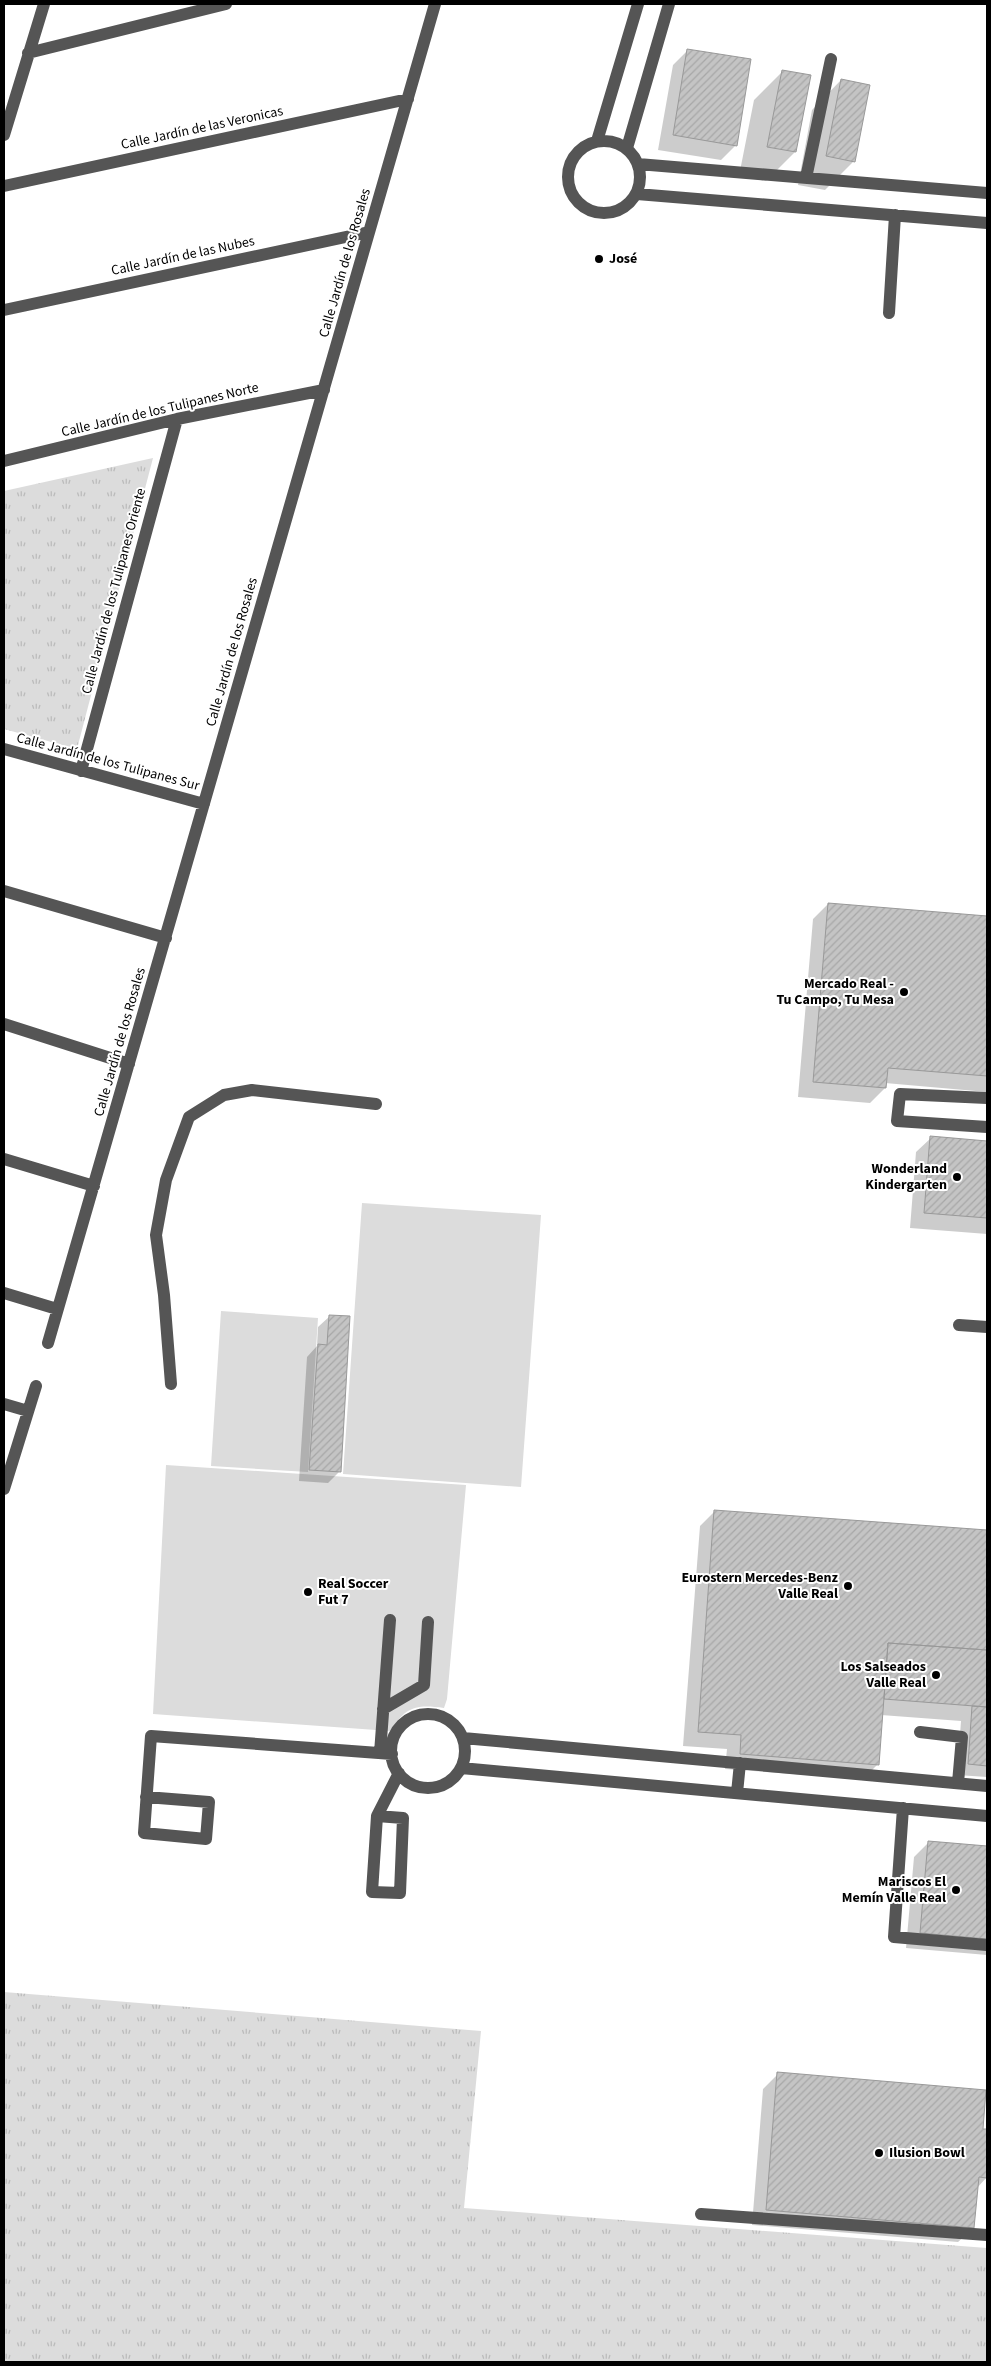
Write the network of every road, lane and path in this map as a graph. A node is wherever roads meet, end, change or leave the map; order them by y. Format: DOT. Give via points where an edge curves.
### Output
graph roads {
  1 [pos="44,4"];
  2 [pos="226,4"];
  3 [pos="435,4"];
  4 [pos="638,4"];
  5 [pos="669,4"];
  6 [pos="28,53"];
  7 [pos="831,60"];
  8 [pos="408,99"];
  9 [pos="4,135"];
  10 [pos="598,141"];
  11 [pos="627,148"];
  12 [pos="638,164"];
  13 [pos="806,178"];
  14 [pos="4,186"];
  15 [pos="987,193"];
  16 [pos="637,194"];
  17 [pos="895,215"];
  18 [pos="987,223"];
  19 [pos="369,232"];
  20 [pos="4,310"];
  21 [pos="889,313"];
  22 [pos="324,390"];
  23 [pos="177,419"];
  24 [pos="4,461"];
  25 [pos="4,749"];
  26 [pos="81,771"];
  27 [pos="204,804"];
  28 [pos="4,891"];
  29 [pos="166,938"];
  30 [pos="4,1024"];
  31 [pos="129,1064"];
  32 [pos="987,1098"];
  33 [pos="376,1104"];
  34 [pos="987,1127"];
  35 [pos="4,1159"];
  36 [pos="94,1186"];
  37 [pos="4,1293"];
  38 [pos="57,1309"];
  39 [pos="959,1325"];
  40 [pos="987,1327"];
  41 [pos="48,1342"];
  42 [pos="171,1384"];
  43 [pos="36,1386"];
  44 [pos="4,1404"];
  45 [pos="28,1411"];
  46 [pos="4,1489"];
  47 [pos="390,1620"];
  48 [pos="428,1622"];
  49 [pos="383,1709"];
  50 [pos="920,1732"];
  51 [pos="463,1738"];
  52 [pos="386,1753"];
  53 [pos="740,1763"];
  54 [pos="461,1768"];
  55 [pos="399,1773"];
  56 [pos="958,1783"];
  57 [pos="987,1786"];
  58 [pos="737,1793"];
  59 [pos="146,1797"];
  60 [pos="903,1808"];
  61 [pos="377,1816"];
  62 [pos="987,1816"];
  63 [pos="987,1944"];
  64 [pos="701,2214"];
  65 [pos="987,2235"];
  1 -- 6 [label="street"];
  2 -- 6 [label="street"];
  3 -- 8 [label="street, Calle Jardín de los Rosales"];
  4 -- 10 [label="street"];
  5 -- 11 [label="street"];
  6 -- 9 [label="street"];
  7 -- 13 [label="street"];
  8 -- 14 [label="street, Calle Jardín de las Veronicas"];
  8 -- 19 [label="street, Calle Jardín de los Rosales"];
  10 -- 11 [label="street"];
  10 -- 16 [label="street" via="582,148 571,160 567,176 570,193 580,206 595,213 612,214 627,207"];
  11 -- 12 [label="street"];
  12 -- 13 [label="street"];
  12 -- 16 [label="street" via="641,179"];
  13 -- 15 [label="street"];
  16 -- 17 [label="street"];
  17 -- 18 [label="street"];
  17 -- 21 [label="street"];
  19 -- 20 [label="street, Calle Jardín de las Nubes"];
  19 -- 22 [label="street, Calle Jardín de los Rosales"];
  22 -- 23 [label="street, Calle Jardín de los Tulipanes Norte"];
  22 -- 27 [label="street, Calle Jardín de los Rosales"];
  23 -- 24 [label="street, Calle Jardín de los Tulipanes Norte"];
  23 -- 26 [label="street, Calle Jardín de los Tulipanes Oriente"];
  25 -- 26 [label="street, Calle Jardín de los Tulipanes Sur"];
  26 -- 27 [label="street, Calle Jardín de los Tulipanes Sur"];
  27 -- 29 [label="street, Calle Jardín de los Rosales"];
  28 -- 29 [label="street"];
  29 -- 31 [label="street, Calle Jardín de los Rosales"];
  30 -- 31 [label="street"];
  31 -- 36 [label="street, Calle Jardín de los Rosales"];
  32 -- 34 [label="street" via="900,1094 897,1121"];
  33 -- 42 [label="street" via="252,1090 224,1095 189,1117 166,1180 156,1234"];
  35 -- 36 [label="street"];
  36 -- 38 [label="street, Calle Jardín de los Rosales"];
  37 -- 38 [label="street"];
  38 -- 41 [label="street, Calle Jardín de los Rosales"];
  39 -- 40 [label="street"];
  43 -- 45 [label="street"];
  44 -- 45 [label="street"];
  45 -- 46 [label="street"];
  47 -- 49 [label="street"];
  48 -- 49 [label="street" via="424,1685"];
  49 -- 52 [label="street"];
  50 -- 56 [label="street" via="962,1736"];
  51 -- 52 [label="street" via="450,1721 436,1715 420,1715 410,1718 396,1733"];
  51 -- 53 [label="street"];
  51 -- 54 [label="street" via="465,1758"];
  52 -- 55 [label="street"];
  52 -- 59 [label="street" via="151,1736"];
  53 -- 56 [label="street"];
  53 -- 58 [label="street"];
  54 -- 55 [label="street" via="447,1783 437,1786 416,1785"];
  54 -- 58 [label="street"];
  55 -- 61 [label="street"];
  56 -- 57 [label="street"];
  58 -- 60 [label="street"];
  59 -- 59 [label="street" via="144,1833 206,1839 209,1802"];
  60 -- 62 [label="street"];
  60 -- 63 [label="street" via="894,1937"];
  61 -- 61 [label="street" via="372,1892 400,1893 403,1818"];
  64 -- 65 [label="street"];
}
